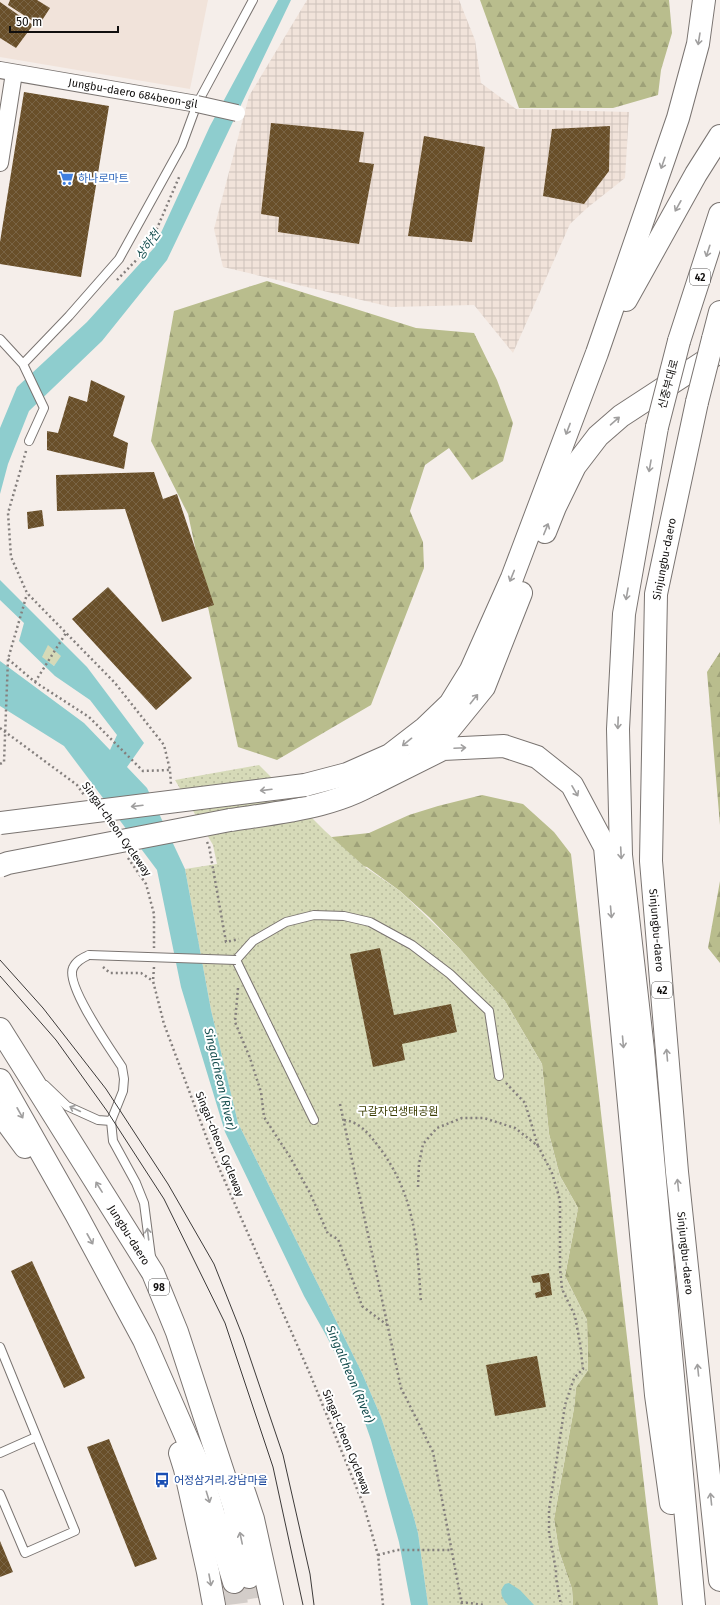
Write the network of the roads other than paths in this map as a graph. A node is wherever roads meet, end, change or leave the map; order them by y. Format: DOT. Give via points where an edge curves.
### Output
graph roads {
  1 [pos="253,0"];
  2 [pos="704,0"];
  3 [pos="7,71"];
  4 [pos="196,104"];
  5 [pos="237,113"];
  6 [pos="720,136"];
  7 [pos="0,163"];
  8 [pos="720,214"];
  9 [pos="720,312"];
  10 [pos="0,339"];
  11 [pos="717,345"];
  12 [pos="597,353"];
  13 [pos="22,364"];
  14 [pos="657,427"];
  15 [pos="28,441"];
  16 [pos="373,784"];
  17 [pos="230,820"];
  18 [pos="0,823"];
  19 [pos="0,850"];
  20 [pos="0,866"];
  21 [pos="236,960"];
  22 [pos="0,1029"];
  23 [pos="19,1060"];
  24 [pos="499,1076"];
  25 [pos="0,1080"];
  26 [pos="0,1113"];
  27 [pos="314,1120"];
  28 [pos="111,1121"];
  29 [pos="76,1214"];
  30 [pos="153,1273"];
  31 [pos="144,1340"];
  32 [pos="0,1347"];
  33 [pos="36,1437"];
  34 [pos="0,1453"];
  35 [pos="0,1494"];
  36 [pos="720,1580"];
  37 [pos="214,1605"];
  38 [pos="272,1605"];
  39 [pos="685,1605"];
  40 [pos="694,1605"];
  1 -- 4 [label="lane, Jungbu-daero 684beon-gil"];
  2 -- 12 [label="main road, one-way" via="698,44 678,118"];
  3 -- 4 [label="street, Jungbu-daero 684beon-gil"];
  3 -- 7 [label="street"];
  4 -- 5 [label="street, bridge"];
  4 -- 13 [label="lane" via="182,145 119,259"];
  6 -- 12 [label="main road, one-way" via="696,174"];
  8 -- 14 [label="main road, 신중부대로 / 42, one-way, bridge" via="679,341"];
  9 -- 11 [label="main road, 42"];
  10 -- 13 [label="lane"];
  16 -- 11 [label="main road, one-way" via="449,730 484,687 555,507 575,466 598,436"];
  36 -- 11 [label="main road, Sinjungbu-daero / 42, one-way, bridge" via="677,1172 652,861 656,594 697,402"];
  12 -- 18 [label="main road, one-way, bridge" via="512,578 471,670 450,704 425,728 390,755 348,774 305,785"];
  13 -- 15 [label="lane" via="44,408"];
  14 -- 40 [label="main road, Sinjungbu-daero / 42, one-way" via="624,614 618,729 621,855 643,1050"];
  16 -- 17 [label="main road" via="330,802"];
  16 -- 39 [label="main road, one-way" via="443,749 504,746 537,757 572,785 605,847 656,1395"];
  17 -- 19 [label="main road, bridge"];
  17 -- 20 [label="main road, bridge"];
  21 -- 24 [label="lane" via="253,941 286,922 314,915 344,916 370,922 412,946 450,974 489,1012"];
  21 -- 27 [label="lane"];
  21 -- 28 [label="lane, bridge" via="90,955 80,958 72,969 72,980 77,994 122,1067 123,1091"];
  22 -- 23 [label="main road, Jungbu-daero / 98"];
  28 -- 23 [label="lane, one-way" via="98,1120 67,1106"];
  30 -- 23 [label="main road, Jungbu-daero / 98, one-way"];
  25 -- 29 [label="main road, Jungbu-daero / 98, one-way"];
  26 -- 29 [label="main road"];
  30 -- 28 [label="lane, one-way" via="144,1203 113,1141"];
  29 -- 31 [label="main road, Jungbu-daero / 98, one-way"];
  31 -- 30 [label="main road, Jungbu-daero / 98, one-way" via="199,1466 241,1579 234,1506 177,1332"];
  30 -- 38 [label="main road" via="192,1338 253,1519"];
  31 -- 37 [label="main road, one-way" via="185,1469"];
  32 -- 33 [label="lane"];
  33 -- 34 [label="lane"];
  33 -- 35 [label="lane" via="75,1531 25,1553"];
}
